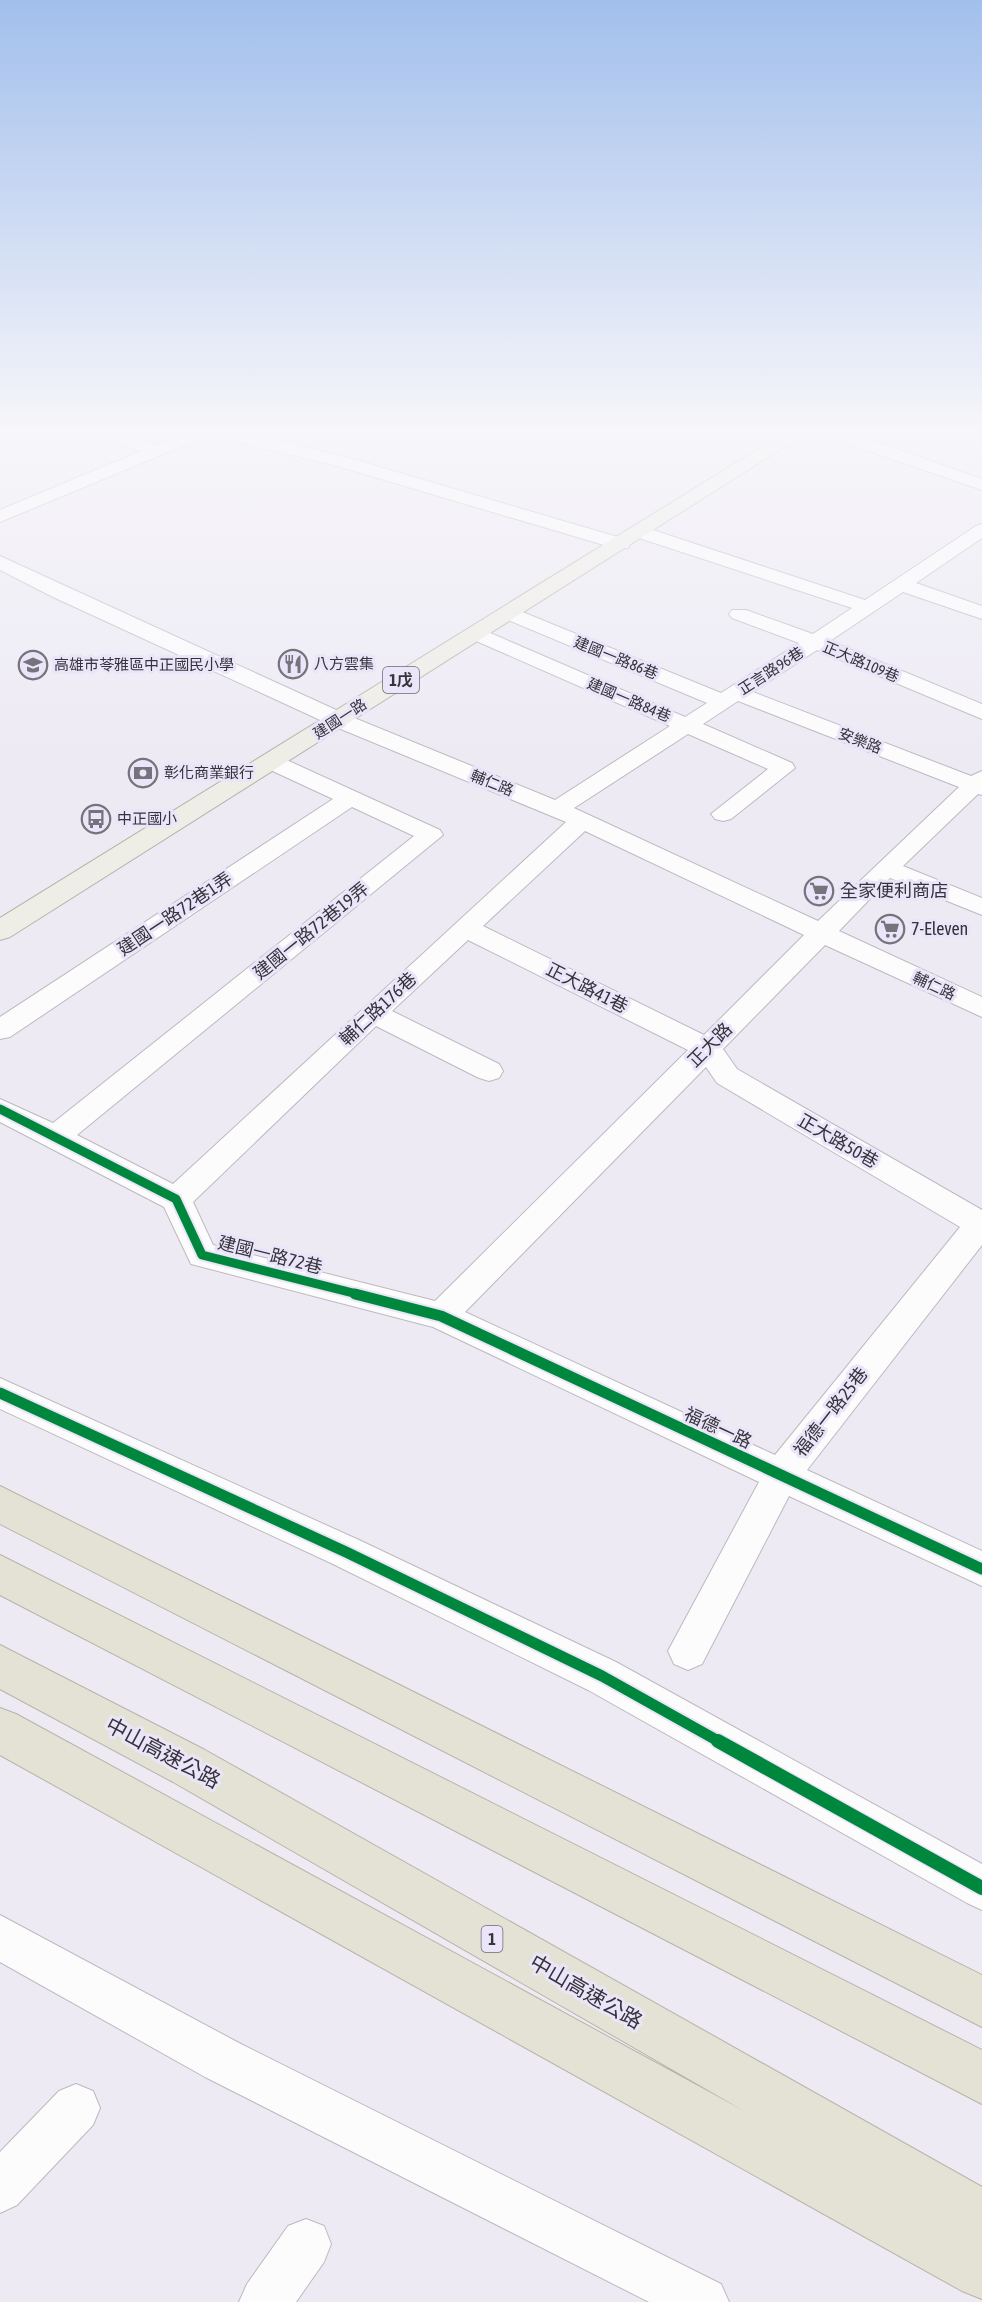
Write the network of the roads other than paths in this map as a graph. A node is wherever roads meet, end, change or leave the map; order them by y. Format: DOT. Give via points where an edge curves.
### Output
graph roads {
  1 [pos="971,537"];
  2 [pos="630,538"];
  3 [pos="0,562"];
  4 [pos="900,584"];
  5 [pos="868,608"];
  6 [pos="982,613"];
  7 [pos="508,614"];
  8 [pos="739,614"];
  9 [pos="474,633"];
  10 [pos="815,642"];
  11 [pos="731,697"];
  12 [pos="982,712"];
  13 [pos="339,720"];
  14 [pos="687,725"];
  15 [pos="272,762"];
  16 [pos="980,784"];
  17 [pos="350,798"];
  18 [pos="557,809"];
  19 [pos="723,814"];
  20 [pos="582,821"];
  21 [pos="886,868"];
  22 [pos="982,907"];
  23 [pos="466,928"];
  24 [pos="0,931"];
  25 [pos="821,934"];
  26 [pos="982,1008"];
  27 [pos="373,1013"];
  28 [pos="0,1030"];
  29 [pos="707,1048"];
  30 [pos="489,1071"];
  31 [pos="0,1109"];
  32 [pos="55,1137"];
  33 [pos="176,1199"];
  34 [pos="981,1223"];
  35 [pos="441,1316"];
  36 [pos="0,1393"];
  37 [pos="782,1475"];
  38 [pos="0,1504"];
  39 [pos="982,1569"];
  40 [pos="0,1574"];
  41 [pos="688,1651"];
  42 [pos="0,1666"];
  43 [pos="0,1730"];
  44 [pos="982,1888"];
  45 [pos="0,1937"];
  46 [pos="982,2002"];
  47 [pos="982,2078"];
  48 [pos="76,2108"];
  49 [pos="0,2188"];
  50 [pos="982,2217"];
  51 [pos="306,2244"];
  52 [pos="982,2271"];
  53 [pos="265,2302"];
  54 [pos="704,2302"];
  1 -- 4 [label="street, 正言路96巷"];
  2 -- 5 [label="street"];
  2 -- 7 [label="main road, 建國一路 / 1戊"];
  3 -- 13 [label="street, 輔仁路"];
  4 -- 5 [label="street, 正言路96巷"];
  4 -- 6 [label="street"];
  5 -- 10 [label="street, 正言路96巷"];
  7 -- 9 [label="main road, 建國一路 / 1戊"];
  7 -- 11 [label="street, 建國一路86巷"];
  8 -- 10 [label="street, 正大路109巷"];
  9 -- 13 [label="main road, 建國一路 / 1戊"];
  9 -- 14 [label="street, 建國一路84巷"];
  10 -- 11 [label="street, 正言路96巷"];
  10 -- 12 [label="street, 正大路109巷"];
  11 -- 14 [label="street, 正言路96巷"];
  11 -- 16 [label="street, 安樂路"];
  13 -- 15 [label="main road, 建國一路 / 1戊"];
  13 -- 18 [label="street, 輔仁路"];
  14 -- 18 [label="street, 正言路96巷"];
  14 -- 19 [label="street, 建國一路84巷" via="784,768"];
  15 -- 17 [label="street, 建國一路72巷19弄"];
  15 -- 24 [label="main road, 建國一路 / 1戊"];
  16 -- 21 [label="street, 正大路"];
  17 -- 28 [label="street, 建國一路72巷1弄"];
  17 -- 32 [label="street, 建國一路72巷19弄" via="431,835"];
  18 -- 20 [label="street, 輔仁路"];
  20 -- 23 [label="street, 輔仁路176巷"];
  20 -- 25 [label="street, 輔仁路"];
  21 -- 22 [label="street"];
  21 -- 25 [label="street, 正大路"];
  23 -- 27 [label="street, 輔仁路176巷"];
  23 -- 29 [label="street, 正大路41巷"];
  25 -- 26 [label="street, 輔仁路"];
  25 -- 29 [label="street, 正大路"];
  27 -- 30 [label="street"];
  27 -- 33 [label="street, 輔仁路176巷"];
  29 -- 34 [label="street, 正大路50巷" via="727,1076"];
  29 -- 35 [label="street, 正大路"];
  31 -- 32 [label="street"];
  32 -- 33 [label="street"];
  33 -- 35 [label="street, 建國一路72巷" via="202,1255"];
  34 -- 37 [label="street, 福德一路25巷"];
  35 -- 37 [label="street, 福德一路"];
  36 -- 44 [label="street" via="346,1552 602,1676"];
  37 -- 39 [label="street, 福德一路"];
  37 -- 41 [label="street, 福德一路25巷"];
  38 -- 46 [label="highway"];
  40 -- 47 [label="highway"];
  42 -- 50 [label="highway, 中山高速公路 / 1" via="189,1766"];
  43 -- 52 [label="highway"];
  45 -- 54 [label="street" via="222,2060"];
  48 -- 49 [label="street"];
  51 -- 53 [label="street"];
}
